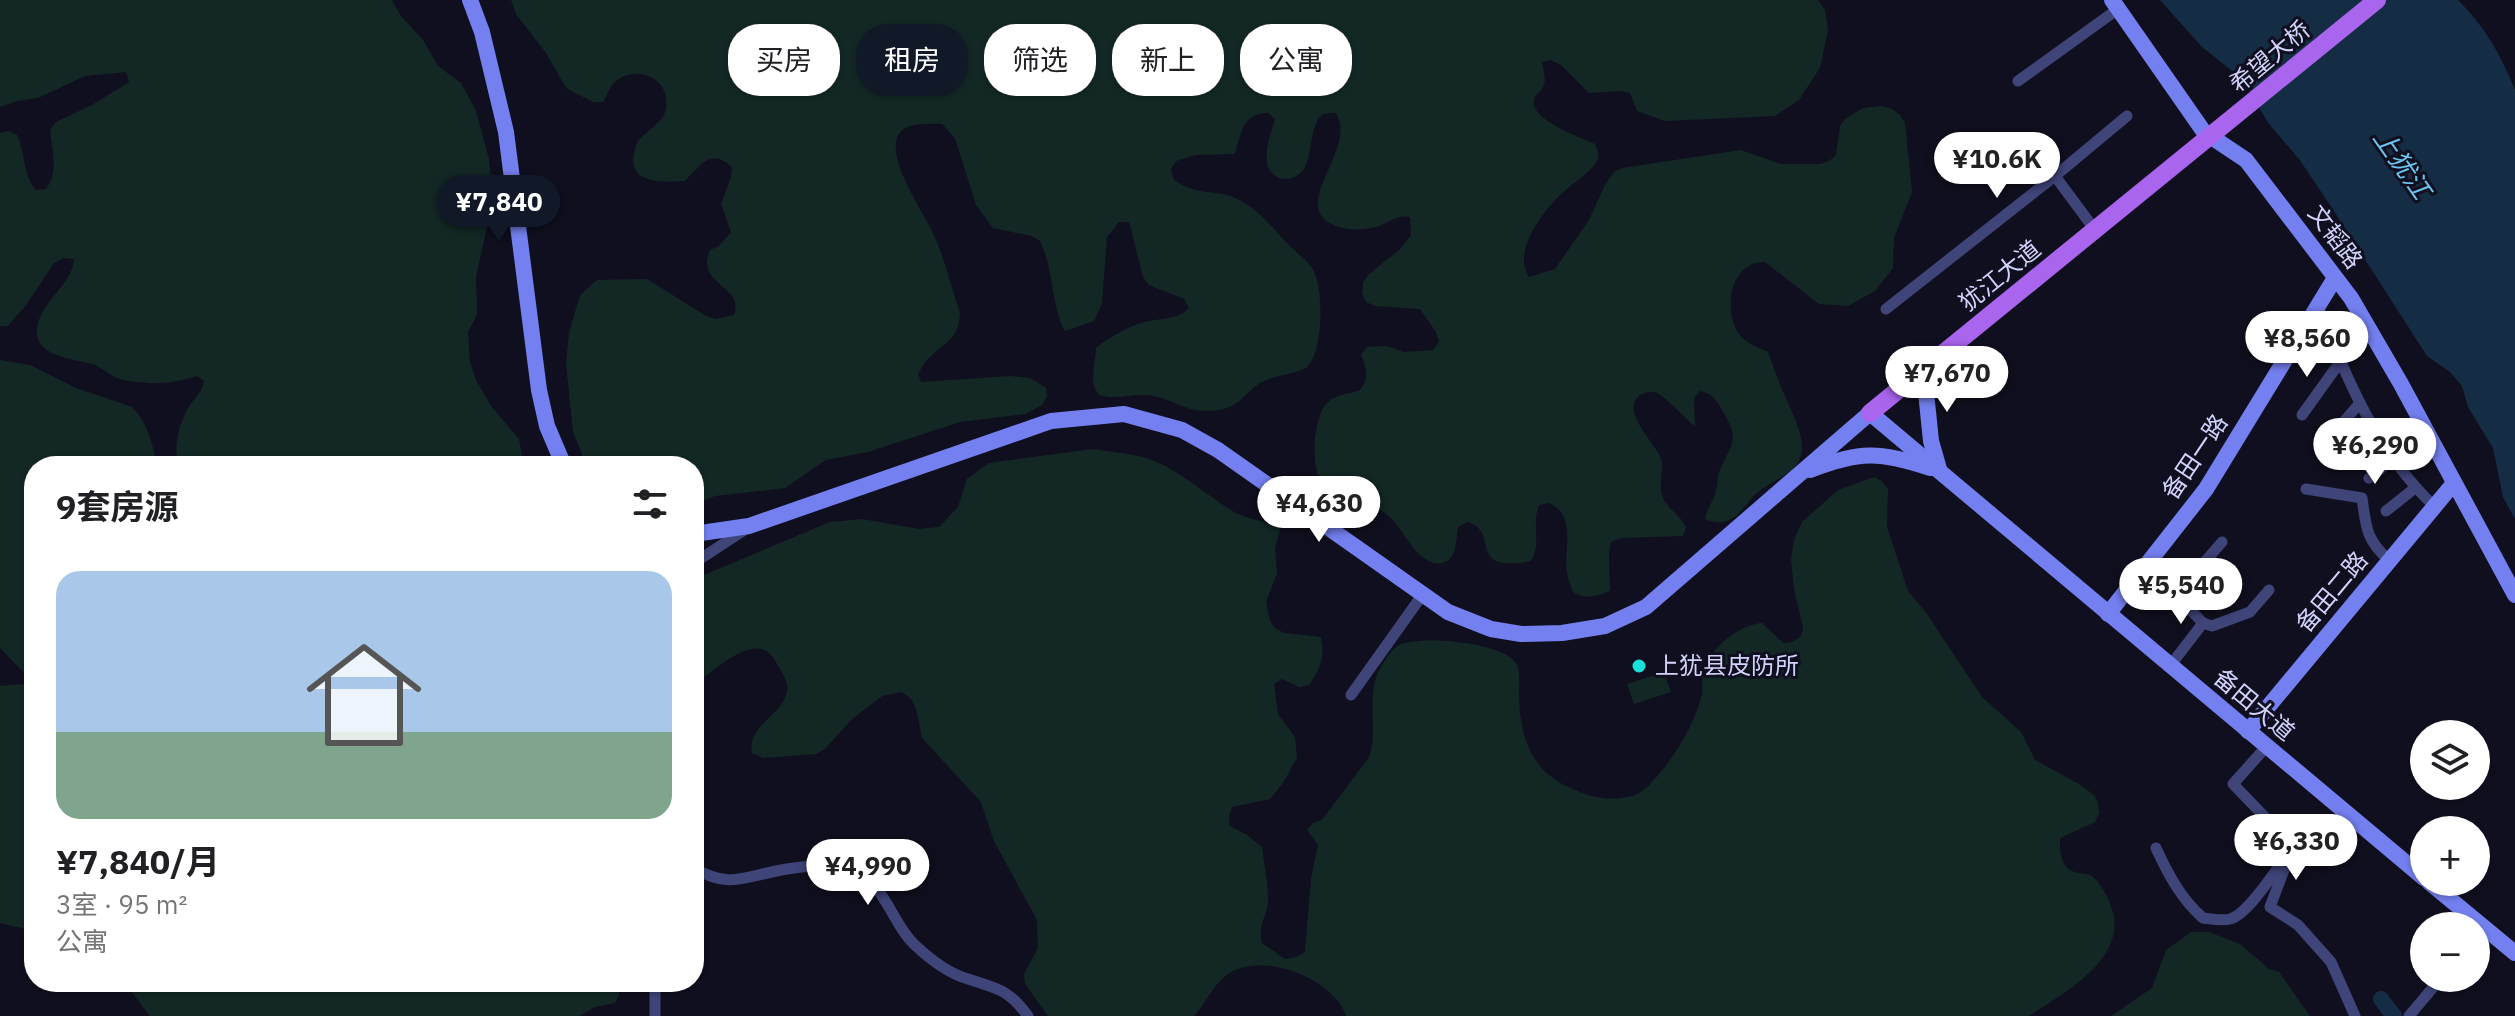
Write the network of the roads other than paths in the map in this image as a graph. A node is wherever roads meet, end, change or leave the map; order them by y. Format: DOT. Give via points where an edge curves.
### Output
graph roads {
  1 [pos="470,0"];
  2 [pos="2363,0"];
  3 [pos="2377,0"];
  4 [pos="2115,4"];
  5 [pos="2018,81"];
  6 [pos="2127,116"];
  7 [pos="2229,117"];
  8 [pos="2207,135"];
  9 [pos="2055,176"];
  10 [pos="2095,230"];
  11 [pos="2335,278"];
  12 [pos="2318,306"];
  13 [pos="1886,309"];
  14 [pos="1939,357"];
  15 [pos="2340,362"];
  16 [pos="2360,403"];
  17 [pos="1870,413"];
  18 [pos="2302,415"];
  19 [pos="2374,429"];
  20 [pos="560,456"];
  21 [pos="2394,458"];
  22 [pos="1939,471"];
  23 [pos="1799,475"];
  24 [pos="2369,478"];
  25 [pos="2454,483"];
  26 [pos="2415,488"];
  27 [pos="2306,489"];
  28 [pos="2434,506"];
  29 [pos="2386,511"];
  30 [pos="749,526"];
  31 [pos="704,533"];
  32 [pos="2222,542"];
  33 [pos="704,557"];
  34 [pos="2389,560"];
  35 [pos="2269,590"];
  36 [pos="1423,594"];
  37 [pos="2515,595"];
  38 [pos="2108,614"];
  39 [pos="2203,623"];
  40 [pos="2170,666"];
  41 [pos="1351,695"];
  42 [pos="2248,731"];
  43 [pos="2266,747"];
  44 [pos="2156,848"];
  45 [pos="2289,852"];
  46 [pos="2410,866"];
  47 [pos="704,873"];
  48 [pos="2444,896"];
  49 [pos="2460,912"];
  50 [pos="2490,937"];
  51 [pos="2515,953"];
  52 [pos="655,992"];
  53 [pos="2430,992"];
  54 [pos="655,1016"];
  55 [pos="1028,1016"];
  56 [pos="2355,1016"];
  57 [pos="2410,1016"];
  1 -- 20 [label="main road" via="506,132 539,390"];
  2 -- 7 [label="main road, 希望大桥"];
  3 -- 7 [label="main road, 希望大桥"];
  4 -- 5 [label="street"];
  4 -- 8 [label="main road"];
  6 -- 9 [label="street"];
  7 -- 8 [label="main road, 犹江大道"];
  8 -- 10 [label="main road, 犹江大道"];
  8 -- 11 [label="main road, 文韬路" via="2246,160"];
  9 -- 10 [label="street"];
  9 -- 13 [label="street"];
  10 -- 14 [label="main road, 犹江大道"];
  11 -- 12 [label="main road, 备田一路"];
  11 -- 25 [label="main road, 文韬路"];
  12 -- 15 [label="street"];
  12 -- 38 [label="main road, 备田一路" via="2206,489"];
  14 -- 17 [label="main road, 犹江大道"];
  14 -- 22 [label="main road" via="1926,392"];
  15 -- 16 [label="street"];
  15 -- 18 [label="street"];
  16 -- 19 [label="street"];
  16 -- 19 [label="street" via="2333,434 2347,447"];
  17 -- 22 [label="main road, 备田大道"];
  17 -- 23 [label="main road"];
  19 -- 21 [label="street"];
  21 -- 24 [label="street"];
  21 -- 26 [label="street"];
  22 -- 23 [label="main road" via="1882,454 1860,454"];
  22 -- 38 [label="main road, 备田大道"];
  23 -- 36 [label="main road" via="1646,607 1605,626 1562,633 1491,629 1448,612"];
  25 -- 28 [label="main road, 备田二路"];
  25 -- 37 [label="main road, 文韬路"];
  26 -- 28 [label="street"];
  26 -- 29 [label="street"];
  27 -- 34 [label="street" via="2362,498 2368,536"];
  28 -- 34 [label="main road, 备田二路"];
  30 -- 31 [label="main road"];
  30 -- 33 [label="street"];
  30 -- 36 [label="main road" via="1051,421 1124,414 1182,430 1218,450"];
  32 -- 39 [label="street" via="2176,595"];
  34 -- 42 [label="main road, 备田二路"];
  35 -- 39 [label="street" via="2250,612 2212,626"];
  36 -- 41 [label="street"];
  38 -- 40 [label="main road, 备田大道"];
  39 -- 40 [label="street"];
  40 -- 42 [label="main road, 备田大道"];
  42 -- 43 [label="main road, 备田大道"];
  43 -- 45 [label="street" via="2233,784 2293,846"];
  43 -- 46 [label="main road, 备田大道"];
  44 -- 45 [label="street" via="2192,909 2203,918 2231,919 2263,889"];
  45 -- 56 [label="street" via="2270,907 2298,925 2331,962"];
  47 -- 55 [label="street" via="735,881 810,867 863,875 917,947 952,972 1005,990"];
  48 -- 49 [label="main road"];
  50 -- 51 [label="main road"];
  52 -- 54 [label="street"];
  53 -- 57 [label="street"];
}
